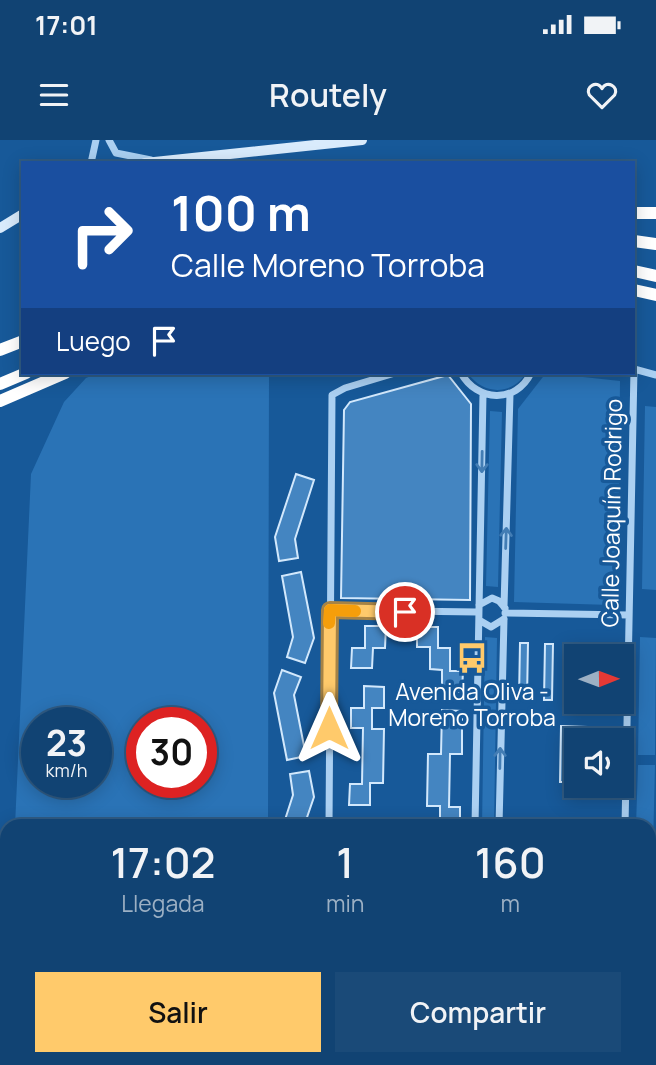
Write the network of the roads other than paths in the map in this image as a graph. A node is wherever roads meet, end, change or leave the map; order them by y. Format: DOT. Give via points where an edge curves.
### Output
graph roads {
  1 [pos="96,140"];
  2 [pos="109,140"];
  3 [pos="362,140"];
  4 [pos="91,161"];
  5 [pos="146,161"];
  6 [pos="160,161"];
  7 [pos="656,213"];
  8 [pos="635,214"];
  9 [pos="21,215"];
  10 [pos="2,227"];
  11 [pos="635,241"];
  12 [pos="656,244"];
  13 [pos="635,271"];
  14 [pos="656,276"];
  15 [pos="635,290"];
  16 [pos="656,296"];
  17 [pos="21,342"];
  18 [pos="0,350"];
  19 [pos="635,369"];
  20 [pos="21,375"];
  21 [pos="60,375"];
  22 [pos="387,375"];
  23 [pos="462,375"];
  24 [pos="530,375"];
  25 [pos="634,375"];
  26 [pos="656,375"];
  27 [pos="0,384"];
  28 [pos="483,394"];
  29 [pos="510,394"];
  30 [pos="0,403"];
  31 [pos="330,610"];
  32 [pos="478,612"];
  33 [pos="505,613"];
  34 [pos="629,615"];
  35 [pos="329,819"];
  36 [pos="475,819"];
  37 [pos="499,819"];
  38 [pos="625,819"];
  1 -- 4 [label="street"];
  2 -- 5 [label="street" via="116,153"];
  3 -- 6 [label="street"];
  7 -- 8 [label="highway"];
  9 -- 10 [label="street"];
  11 -- 12 [label="highway"];
  13 -- 14 [label="highway"];
  15 -- 16 [label="highway"];
  17 -- 18 [label="highway"];
  19 -- 26 [label="street"];
  20 -- 27 [label="highway"];
  21 -- 30 [label="highway"];
  22 -- 31 [label="street" via="332,395"];
  23 -- 28 [label="street"];
  24 -- 29 [label="street"];
  25 -- 34 [label="street, Calle Joaquín Rodrigo"];
  28 -- 29 [label="street"];
  28 -- 32 [label="street, one-way"];
  33 -- 29 [label="street, one-way"];
  31 -- 32 [label="street"];
  31 -- 35 [label="street"];
  32 -- 33 [label="street" via="491,627"];
  32 -- 33 [label="street" via="492,598"];
  32 -- 36 [label="street"];
  33 -- 34 [label="street"];
  37 -- 33 [label="street, one-way"];
  34 -- 38 [label="street, Calle Joaquín Rodrigo"];
}
